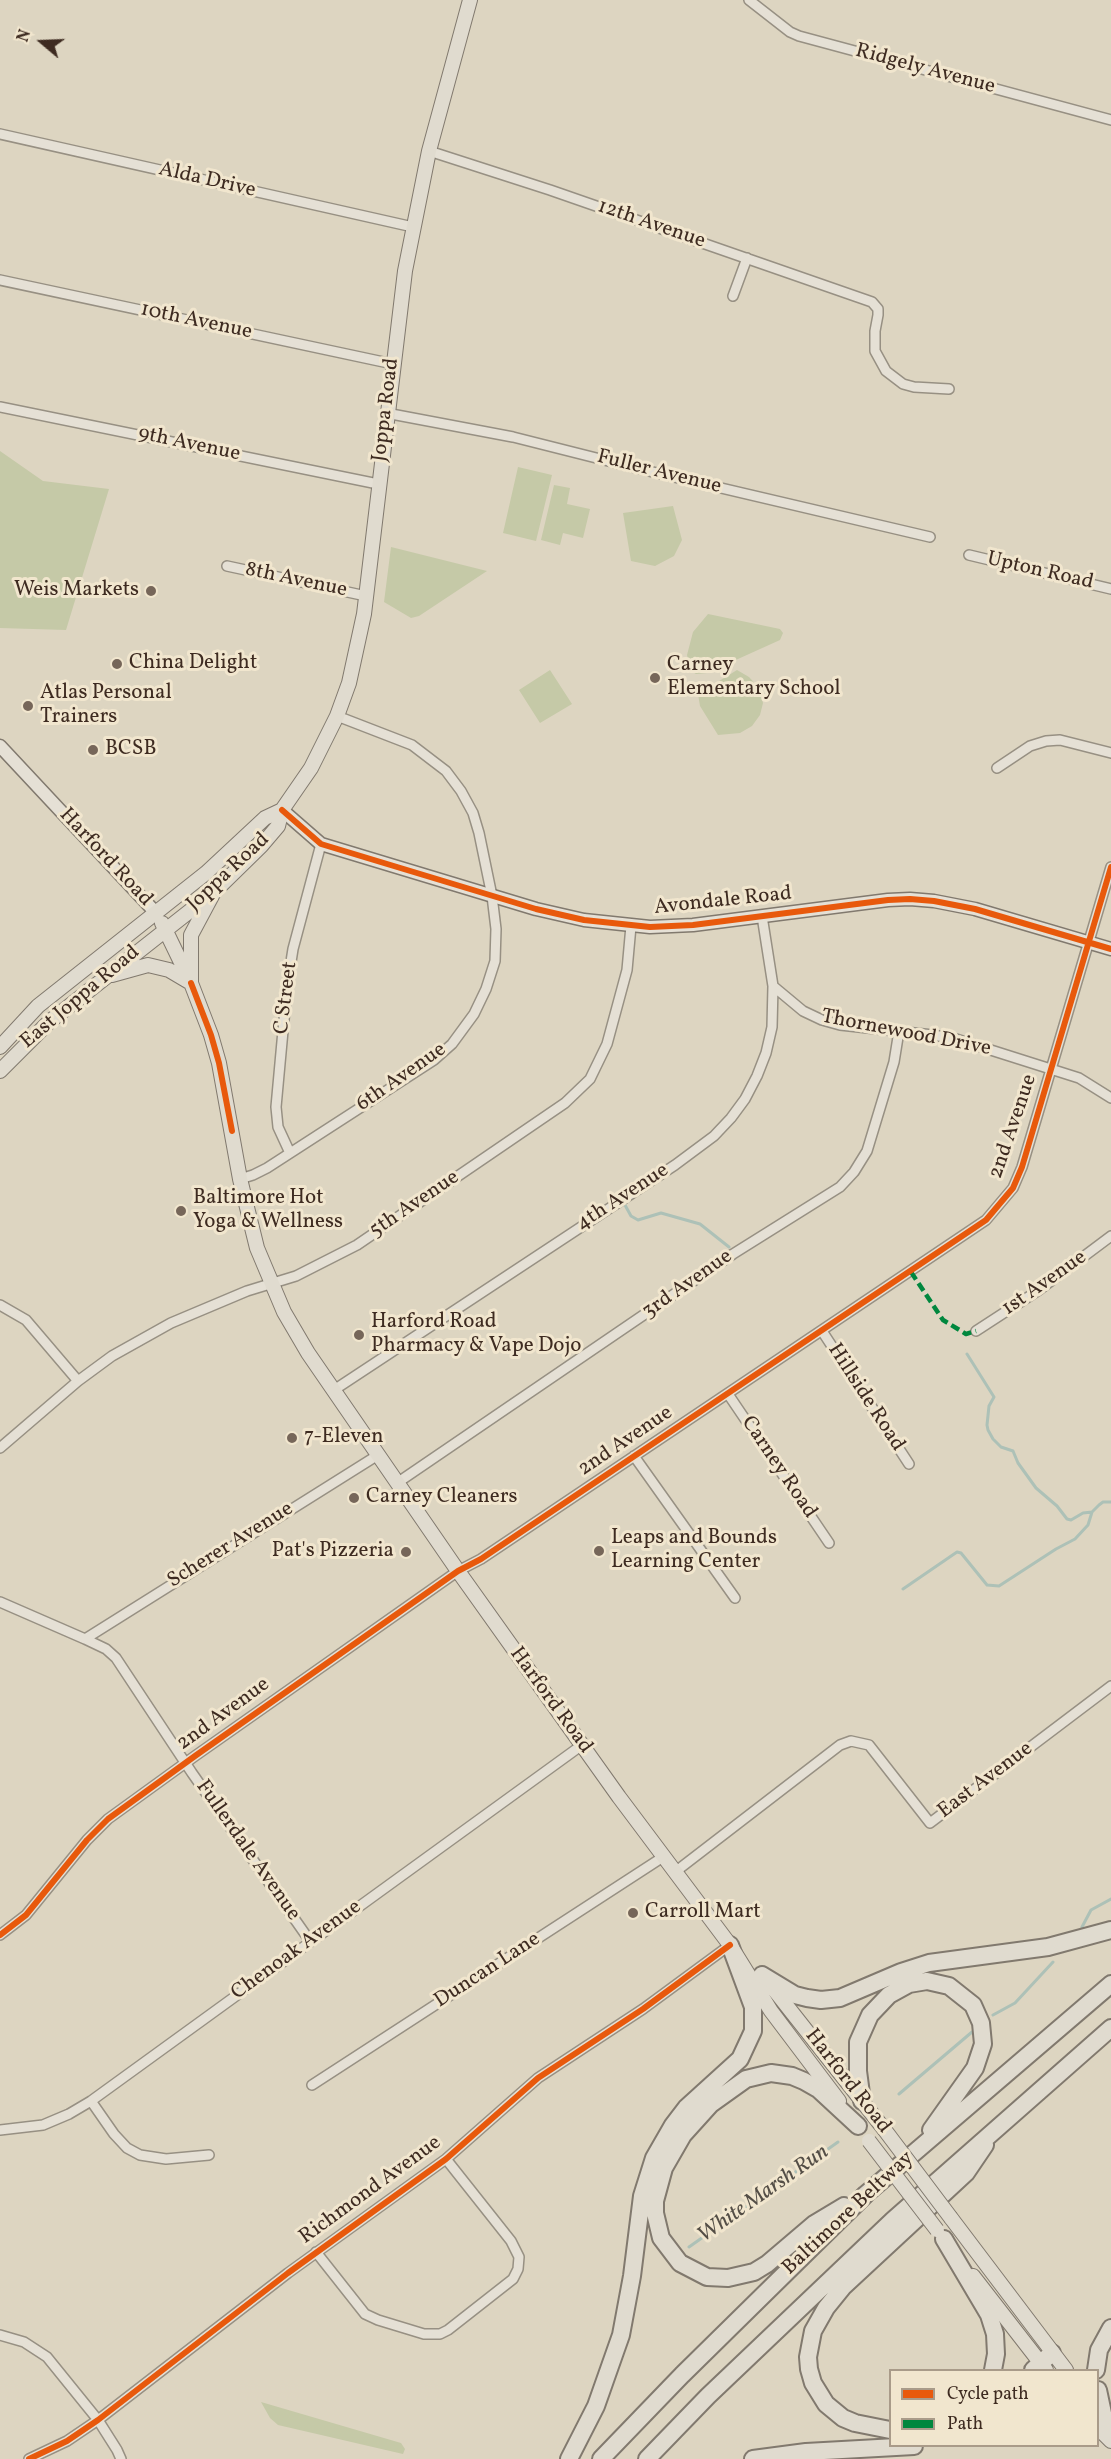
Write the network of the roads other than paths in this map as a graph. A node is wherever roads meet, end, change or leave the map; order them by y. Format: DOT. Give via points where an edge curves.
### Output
graph roads {
  1 [pos="470,0"];
  2 [pos="749,0"];
  3 [pos="1111,120"];
  4 [pos="0,134"];
  5 [pos="429,150"];
  6 [pos="413,227"];
  7 [pos="747,258"];
  8 [pos="0,280"];
  9 [pos="733,296"];
  10 [pos="393,364"];
  11 [pos="949,389"];
  12 [pos="0,407"];
  13 [pos="386,413"];
  14 [pos="378,484"];
  15 [pos="930,537"];
  16 [pos="969,555"];
  17 [pos="227,566"];
  18 [pos="1111,589"];
  19 [pos="366,596"];
  20 [pos="337,716"];
  21 [pos="0,746"];
  22 [pos="1111,753"];
  23 [pos="997,768"];
  24 [pos="282,810"];
  25 [pos="321,844"];
  26 [pos="1111,867"];
  27 [pos="214,892"];
  28 [pos="492,896"];
  29 [pos="156,913"];
  30 [pos="762,916"];
  31 [pos="631,926"];
  32 [pos="165,929"];
  33 [pos="1089,942"];
  34 [pos="1111,949"];
  35 [pos="98,981"];
  36 [pos="191,983"];
  37 [pos="774,986"];
  38 [pos="899,1031"];
  39 [pos="0,1047"];
  40 [pos="1052,1068"];
  41 [pos="0,1071"];
  42 [pos="1111,1098"];
  43 [pos="290,1153"];
  44 [pos="240,1179"];
  45 [pos="1111,1236"];
  46 [pos="271,1285"];
  47 [pos="0,1305"];
  48 [pos="822,1331"];
  49 [pos="976,1331"];
  50 [pos="78,1381"];
  51 [pos="334,1390"];
  52 [pos="728,1394"];
  53 [pos="0,1448"];
  54 [pos="378,1455"];
  55 [pos="634,1456"];
  56 [pos="909,1464"];
  57 [pos="398,1483"];
  58 [pos="829,1542"];
  59 [pos="458,1571"];
  60 [pos="735,1598"];
  61 [pos="0,1605"];
  62 [pos="85,1639"];
  63 [pos="1111,1686"];
  64 [pos="582,1745"];
  65 [pos="185,1763"];
  66 [pos="663,1857"];
  67 [pos="675,1872"];
  68 [pos="1111,1930"];
  69 [pos="0,1935"];
  70 [pos="310,1941"];
  71 [pos="730,1945"];
  72 [pos="762,1975"];
  73 [pos="1111,1984"];
  74 [pos="1111,2028"];
  75 [pos="312,2085"];
  76 [pos="91,2101"];
  77 [pos="862,2101"];
  78 [pos="1000,2124"];
  79 [pos="858,2126"];
  80 [pos="0,2130"];
  81 [pos="916,2151"];
  82 [pos="209,2155"];
  83 [pos="446,2159"];
  84 [pos="866,2194"];
  85 [pos="941,2234"];
  86 [pos="316,2252"];
  87 [pos="1111,2328"];
  88 [pos="0,2334"];
  89 [pos="1043,2364"];
  90 [pos="993,2369"];
  91 [pos="1062,2369"];
  92 [pos="1095,2369"];
  93 [pos="1099,2395"];
  94 [pos="1099,2418"];
  95 [pos="98,2420"];
  96 [pos="889,2430"];
  97 [pos="1107,2435"];
  98 [pos="889,2447"];
  99 [pos="29,2459"];
  100 [pos="120,2459"];
  101 [pos="569,2459"];
  102 [pos="601,2459"];
  103 [pos="647,2459"];
  104 [pos="753,2459"];
  1 -- 5 [label="main road, Joppa Road"];
  2 -- 3 [label="street, Ridgely Avenue" via="790,32 807,39"];
  4 -- 6 [label="street, Alda Drive"];
  5 -- 6 [label="main road, Joppa Road"];
  5 -- 7 [label="street, 12th Avenue"];
  6 -- 10 [label="main road, Joppa Road"];
  7 -- 9 [label="street"];
  7 -- 11 [label="street, 12th Avenue" via="872,302 878,309 875,351 886,371 903,384"];
  8 -- 10 [label="street, 10th Avenue"];
  10 -- 13 [label="main road, Joppa Road"];
  12 -- 14 [label="street, 9th Avenue"];
  13 -- 14 [label="main road, Joppa Road"];
  13 -- 15 [label="street, Fuller Avenue" via="513,437"];
  14 -- 19 [label="main road, Joppa Road"];
  16 -- 18 [label="street, Upton Road"];
  17 -- 19 [label="street, 8th Avenue"];
  19 -- 20 [label="main road, Joppa Road" via="356,655"];
  20 -- 24 [label="main road, Joppa Road" via="311,768"];
  20 -- 28 [label="street, 6th Avenue" via="412,745 454,780 473,813"];
  21 -- 29 [label="street, Harford Road"];
  22 -- 23 [label="street" via="1060,740 1046,741 1029,746"];
  24 -- 25 [label="street, Avondale Road"];
  24 -- 27 [label="main road, Joppa Road" via="278,826"];
  24 -- 29 [label="main road, Joppa Road" via="265,818"];
  25 -- 28 [label="street, Avondale Road"];
  25 -- 43 [label="street, C Street" via="287,987 276,1107 280,1132"];
  26 -- 33 [label="street, 2nd Avenue"];
  27 -- 32 [label="main road, Joppa Road"];
  27 -- 36 [label="main road" via="191,934"];
  28 -- 31 [label="street, Avondale Road" via="559,915"];
  28 -- 43 [label="street, 6th Avenue" via="495,961 481,1001 463,1030 434,1060"];
  29 -- 32 [label="main road, Harford Road"];
  29 -- 39 [label="main road, East Joppa Road" via="38,1006"];
  30 -- 31 [label="street, Avondale Road" via="693,925"];
  30 -- 33 [label="street, Avondale Road" via="888,900 934,901"];
  30 -- 37 [label="street, 4th Avenue"];
  31 -- 46 [label="street, 5th Avenue" via="627,970 607,1044 590,1079 577,1093 357,1245"];
  32 -- 35 [label="main road, East Joppa Road"];
  32 -- 36 [label="main road, Harford Road"];
  33 -- 34 [label="street, Avondale Road"];
  33 -- 40 [label="street, 2nd Avenue"];
  35 -- 36 [label="main road" via="148,965 169,970"];
  35 -- 41 [label="main road, East Joppa Road" via="35,1034"];
  36 -- 44 [label="main road, Harford Road" via="219,1063"];
  37 -- 38 [label="street, Thornewood Drive" via="786,999 817,1019"];
  37 -- 51 [label="street, 4th Avenue" via="766,1053 745,1099 714,1136"];
  38 -- 40 [label="street, Thornewood Drive" via="956,1040"];
  38 -- 57 [label="street, 3rd Avenue" via="894,1062 867,1150 840,1187 733,1254"];
  40 -- 42 [label="street, Thornewood Drive" via="1079,1078"];
  40 -- 48 [label="street, 2nd Avenue" via="1022,1167 1002,1204 986,1220"];
  43 -- 44 [label="street, 6th Avenue"];
  44 -- 46 [label="main road, Harford Road" via="257,1248"];
  45 -- 49 [label="street, 1st Avenue"];
  46 -- 50 [label="street, 5th Avenue" via="171,1323 112,1356"];
  46 -- 51 [label="main road, Harford Road" via="295,1332"];
  47 -- 50 [label="street" via="26,1320"];
  48 -- 52 [label="street, 2nd Avenue"];
  48 -- 56 [label="street, Hillside Road"];
  50 -- 53 [label="street, 5th Avenue"];
  51 -- 54 [label="main road, Harford Road"];
  52 -- 55 [label="street, 2nd Avenue"];
  52 -- 58 [label="street, Carney Road"];
  54 -- 57 [label="main road, Harford Road"];
  54 -- 62 [label="street, Scherer Avenue"];
  55 -- 59 [label="street, 2nd Avenue"];
  55 -- 60 [label="street"];
  57 -- 59 [label="main road, Harford Road"];
  59 -- 64 [label="main road, Harford Road"];
  59 -- 65 [label="street, 2nd Avenue"];
  61 -- 62 [label="street, Fullerdale Avenue"];
  62 -- 65 [label="street, Fullerdale Avenue" via="116,1658"];
  63 -- 67 [label="street, East Avenue" via="930,1823 870,1745 851,1741 840,1745"];
  64 -- 66 [label="main road, Harford Road"];
  64 -- 70 [label="street, Chenoak Avenue"];
  65 -- 69 [label="street, 2nd Avenue" via="108,1819 34,1907"];
  65 -- 70 [label="street, Fullerdale Avenue"];
  66 -- 67 [label="main road, Harford Road"];
  66 -- 75 [label="street, Duncan Lane"];
  67 -- 71 [label="main road, Harford Road"];
  68 -- 72 [label="highway" via="1048,1947 929,1963 840,1998 821,2000 795,1995"];
  70 -- 76 [label="street, Chenoak Avenue"];
  71 -- 72 [label="main road, Harford Road"];
  71 -- 79 [label="main road, Harford Road" via="771,2011"];
  71 -- 83 [label="street, Richmond Avenue" via="643,2009 538,2078"];
  71 -- 101 [label="highway" via="753,2007 753,2031 740,2059 686,2108 654,2158 642,2196 621,2335 596,2406"];
  72 -- 77 [label="main road, Harford Road"];
  73 -- 81 [label="highway, Baltimore Beltway"];
  74 -- 78 [label="highway, Baltimore Beltway"];
  76 -- 80 [label="street, Chenoak Avenue" via="44,2125"];
  76 -- 82 [label="street" via="114,2134 140,2155 166,2159"];
  77 -- 81 [label="highway" via="858,2042 879,2004 901,1988 927,1981 949,1986 967,1999 981,2023 982,2052 975,2068"];
  77 -- 89 [label="main road, Harford Road, bridge" via="951,2218"];
  78 -- 96 [label="highway" via="966,2173 843,2287 813,2331 809,2369 826,2404 855,2423"];
  78 -- 103 [label="highway, Baltimore Beltway" via="893,2220"];
  79 -- 84 [label="highway" via="804,2081 771,2073 746,2079 711,2104 683,2134 664,2168 655,2213 661,2238 680,2263 707,2277 728,2278 754,2272 814,2224"];
  79 -- 85 [label="main road, Harford Road, bridge"];
  81 -- 84 [label="highway, Baltimore Beltway"];
  83 -- 86 [label="street, Richmond Avenue"];
  83 -- 86 [label="street" via="511,2241 519,2257 513,2279 448,2330 423,2334 365,2314"];
  84 -- 102 [label="highway, Baltimore Beltway"];
  85 -- 89 [label="main road, Harford Road"];
  85 -- 90 [label="highway" via="989,2315 995,2334"];
  86 -- 95 [label="street, Richmond Avenue"];
  87 -- 92 [label="highway"];
  88 -- 95 [label="street" via="24,2342 47,2357"];
  89 -- 91 [label="main road, Harford Road"];
  93 -- 97 [label="highway"];
  94 -- 97 [label="main road"];
  95 -- 99 [label="street, Richmond Avenue" via="67,2441"];
  95 -- 100 [label="street"];
  98 -- 104 [label="highway"];
}
